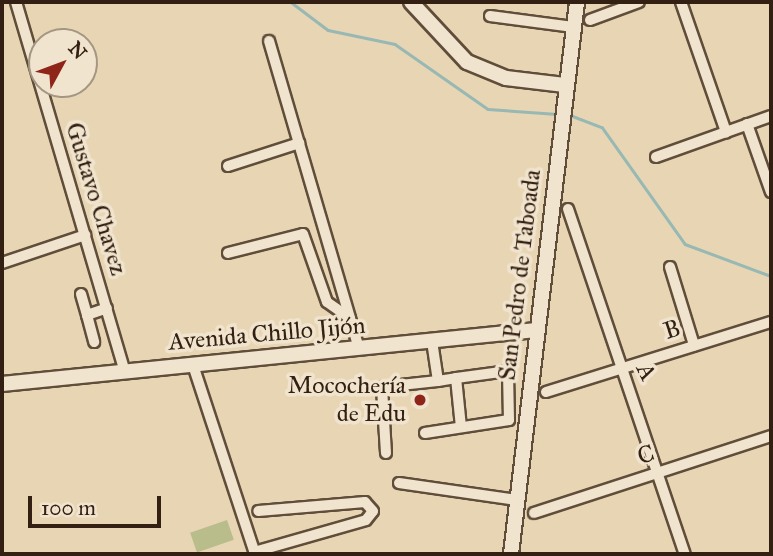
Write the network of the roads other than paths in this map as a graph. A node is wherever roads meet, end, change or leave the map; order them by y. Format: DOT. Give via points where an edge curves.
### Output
graph roads {
  1 [pos="16,2"];
  2 [pos="411,2"];
  3 [pos="576,2"];
  4 [pos="639,2"];
  5 [pos="681,2"];
  6 [pos="490,16"];
  7 [pos="590,20"];
  8 [pos="573,27"];
  9 [pos="269,41"];
  10 [pos="565,85"];
  11 [pos="771,116"];
  12 [pos="747,124"];
  13 [pos="726,132"];
  14 [pos="299,143"];
  15 [pos="656,157"];
  16 [pos="228,166"];
  17 [pos="771,192"];
  18 [pos="568,209"];
  19 [pos="85,235"];
  20 [pos="228,253"];
  21 [pos="2,263"];
  22 [pos="670,267"];
  23 [pos="81,294"];
  24 [pos="107,308"];
  25 [pos="87,315"];
  26 [pos="349,317"];
  27 [pos="771,322"];
  28 [pos="537,330"];
  29 [pos="432,341"];
  30 [pos="94,342"];
  31 [pos="694,345"];
  32 [pos="359,348"];
  33 [pos="192,365"];
  34 [pos="124,368"];
  35 [pos="622,369"];
  36 [pos="456,378"];
  37 [pos="438,381"];
  38 [pos="2,384"];
  39 [pos="546,391"];
  40 [pos="461,427"];
  41 [pos="425,433"];
  42 [pos="771,436"];
  43 [pos="386,453"];
  44 [pos="660,473"];
  45 [pos="399,483"];
  46 [pos="517,500"];
  47 [pos="258,511"];
  48 [pos="534,513"];
  49 [pos="255,553"];
  50 [pos="512,554"];
  51 [pos="685,554"];
  1 -- 19 [label="street, Gustavo Chavez"];
  2 -- 10 [label="street" via="467,62 506,78"];
  3 -- 8 [label="street, San Pedro de Taboada"];
  4 -- 7 [label="street"];
  5 -- 13 [label="street"];
  6 -- 8 [label="street"];
  8 -- 10 [label="street, San Pedro de Taboada"];
  9 -- 14 [label="street"];
  10 -- 28 [label="street, San Pedro de Taboada"];
  11 -- 12 [label="street"];
  12 -- 13 [label="street"];
  12 -- 17 [label="street"];
  13 -- 15 [label="street"];
  14 -- 16 [label="street"];
  14 -- 26 [label="street"];
  18 -- 35 [label="street, A"];
  19 -- 21 [label="street"];
  19 -- 24 [label="street, Gustavo Chavez"];
  20 -- 26 [label="street" via="303,234 327,302"];
  22 -- 31 [label="street"];
  23 -- 25 [label="street"];
  24 -- 25 [label="street"];
  24 -- 34 [label="street, Gustavo Chavez"];
  25 -- 30 [label="street"];
  26 -- 32 [label="street"];
  27 -- 31 [label="street, B"];
  28 -- 29 [label="street, Avenida Chillo Jijón"];
  28 -- 46 [label="street, San Pedro de Taboada"];
  29 -- 32 [label="street, Avenida Chillo Jijón"];
  29 -- 37 [label="street"];
  31 -- 35 [label="street, B"];
  32 -- 33 [label="street, Avenida Chillo Jijón"];
  33 -- 34 [label="street, Avenida Chillo Jijón"];
  33 -- 49 [label="street"];
  34 -- 38 [label="street, Avenida Chillo Jijón"];
  35 -- 39 [label="street, B"];
  35 -- 44 [label="street, A"];
  36 -- 37 [label="street"];
  36 -- 40 [label="street"];
  36 -- 40 [label="street" via="508,371 511,380 509,420"];
  37 -- 43 [label="street" via="382,387"];
  40 -- 41 [label="street"];
  42 -- 44 [label="street, C"];
  44 -- 48 [label="street, C"];
  44 -- 51 [label="street, A"];
  45 -- 46 [label="street"];
  46 -- 50 [label="street, San Pedro de Taboada"];
  47 -- 49 [label="street" via="365,502 373,512 366,520"];
}
